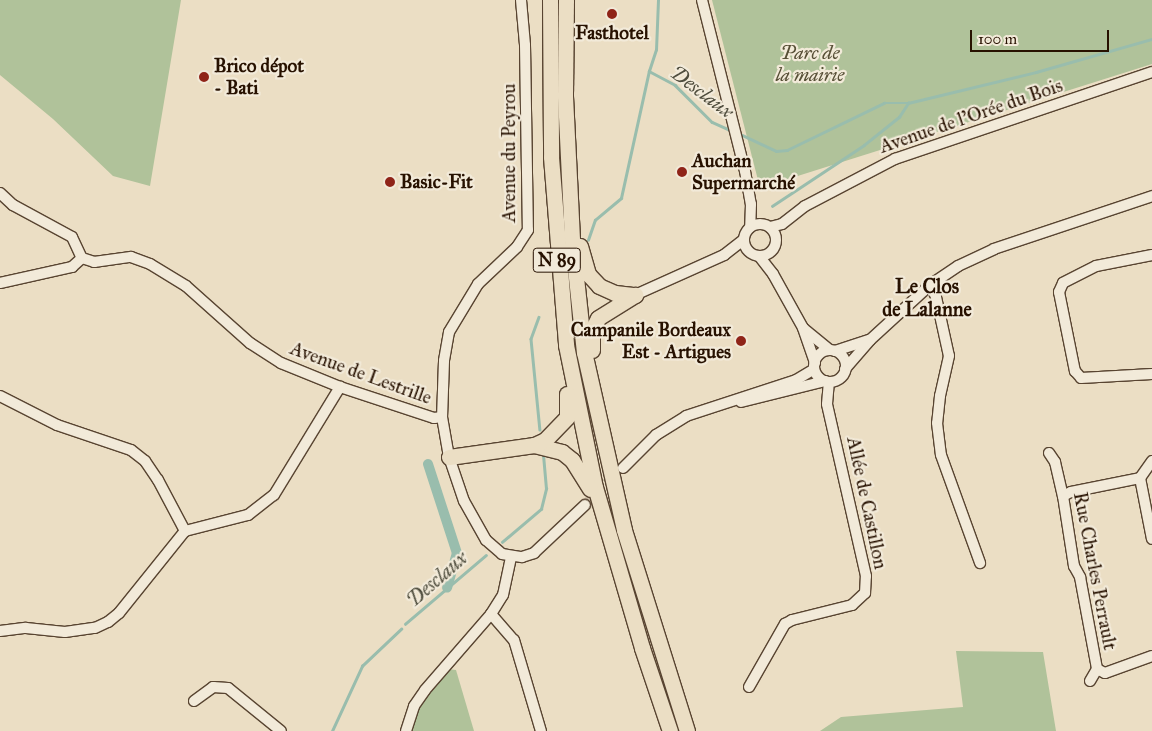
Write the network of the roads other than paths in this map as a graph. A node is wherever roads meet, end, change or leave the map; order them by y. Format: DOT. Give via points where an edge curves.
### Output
graph roads {
  1 [pos="521,0"];
  2 [pos="550,0"];
  3 [pos="566,0"];
  4 [pos="702,0"];
  5 [pos="1152,72"];
  6 [pos="0,194"];
  7 [pos="569,196"];
  8 [pos="1152,196"];
  9 [pos="751,204"];
  10 [pos="554,214"];
  11 [pos="782,224"];
  12 [pos="766,225"];
  13 [pos="750,227"];
  14 [pos="776,237"];
  15 [pos="743,240"];
  16 [pos="772,251"];
  17 [pos="754,254"];
  18 [pos="724,255"];
  19 [pos="1152,255"];
  20 [pos="82,258"];
  21 [pos="774,274"];
  22 [pos="0,283"];
  23 [pos="930,285"];
  24 [pos="636,295"];
  25 [pos="803,328"];
  26 [pos="870,340"];
  27 [pos="832,351"];
  28 [pos="814,366"];
  29 [pos="845,369"];
  30 [pos="1152,374"];
  31 [pos="827,381"];
  32 [pos="340,387"];
  33 [pos="0,396"];
  34 [pos="720,404"];
  35 [pos="442,417"];
  36 [pos="534,445"];
  37 [pos="1049,453"];
  38 [pos="449,457"];
  39 [pos="1152,461"];
  40 [pos="623,468"];
  41 [pos="1140,478"];
  42 [pos="612,484"];
  43 [pos="1063,496"];
  44 [pos="585,505"];
  45 [pos="603,515"];
  46 [pos="186,532"];
  47 [pos="1152,539"];
  48 [pos="511,557"];
  49 [pos="980,563"];
  50 [pos="491,614"];
  51 [pos="0,631"];
  52 [pos="1152,656"];
  53 [pos="1097,669"];
  54 [pos="1090,681"];
  55 [pos="750,687"];
  56 [pos="194,701"];
  57 [pos="281,731"];
  58 [pos="406,731"];
  59 [pos="540,731"];
  60 [pos="670,731"];
  61 [pos="686,731"];
  1 -- 35 [label="street, Avenue du Peyrou" via="525,45 528,230 517,247 478,284 449,332 444,361"];
  2 -- 10 [label="highway, N 89"];
  3 -- 7 [label="highway, N 89"];
  4 -- 9 [label="street"];
  5 -- 11 [label="street, Avenue de l'Orée du Bois" via="895,159 805,206"];
  6 -- 20 [label="street" via="13,205 72,237"];
  7 -- 24 [label="highway" via="588,274 606,291"];
  7 -- 42 [label="highway, N 89" via="584,352"];
  8 -- 23 [label="street" via="994,249 958,266"];
  9 -- 12 [label="street"];
  9 -- 13 [label="street"];
  10 -- 36 [label="highway" via="550,246 569,408 561,426"];
  10 -- 45 [label="highway, N 89" via="566,345 583,439"];
  11 -- 12 [label="street"];
  11 -- 14 [label="street"];
  12 -- 13 [label="street"];
  12 -- 14 [label="street"];
  13 -- 15 [label="street"];
  14 -- 16 [label="street"];
  15 -- 17 [label="street"];
  15 -- 18 [label="street"];
  16 -- 17 [label="street"];
  16 -- 21 [label="street"];
  17 -- 18 [label="street"];
  17 -- 21 [label="street"];
  18 -- 24 [label="street"];
  19 -- 30 [label="street" via="1096,266 1063,283 1059,292 1075,371 1080,378"];
  20 -- 22 [label="street" via="72,267"];
  20 -- 32 [label="street, Avenue de Lestrille" via="94,262 131,257 150,264 186,286 250,344 280,364"];
  21 -- 25 [label="street"];
  23 -- 26 [label="street"];
  23 -- 49 [label="street" via="936,297 949,356 937,423 942,455"];
  24 -- 42 [label="highway" via="603,313 592,330 594,361 612,458"];
  25 -- 27 [label="street"];
  25 -- 28 [label="street"];
  26 -- 27 [label="street"];
  26 -- 29 [label="street"];
  27 -- 28 [label="street" via="819,355"];
  27 -- 29 [label="street" via="845,360"];
  28 -- 31 [label="street"];
  28 -- 34 [label="street" via="796,380"];
  29 -- 31 [label="street" via="839,379"];
  31 -- 34 [label="street" via="773,396"];
  31 -- 55 [label="street, Allée de Castillon" via="827,404 866,576 865,593 852,605 785,624"];
  32 -- 35 [label="street, Avenue de Lestrille" via="434,418"];
  32 -- 46 [label="street" via="289,474 264,506 248,515"];
  33 -- 46 [label="street" via="57,425 131,450 158,480"];
  34 -- 40 [label="street" via="672,424"];
  35 -- 38 [label="street, Avenue du Peyrou"];
  36 -- 38 [label="highway"];
  36 -- 45 [label="highway" via="562,452 572,460"];
  37 -- 43 [label="street, Rue Charles Perrault" via="1055,462"];
  38 -- 48 [label="street, Avenue du Peyrou" via="458,487 476,526 494,549"];
  39 -- 41 [label="street"];
  41 -- 43 [label="street"];
  41 -- 47 [label="street"];
  42 -- 61 [label="highway, N 89"];
  43 -- 53 [label="street, Rue Charles Perrault" via="1074,566 1080,576"];
  44 -- 48 [label="street" via="527,556"];
  45 -- 60 [label="highway, N 89"];
  46 -- 51 [label="street" via="119,614 96,628 65,632 26,628"];
  48 -- 50 [label="street" via="506,585"];
  50 -- 58 [label="street" via="424,690 414,706"];
  50 -- 59 [label="street" via="514,640"];
  52 -- 53 [label="street, Rue Charles Perrault" via="1105,673"];
  53 -- 54 [label="street"];
  56 -- 57 [label="street" via="213,687 228,688"];
}
